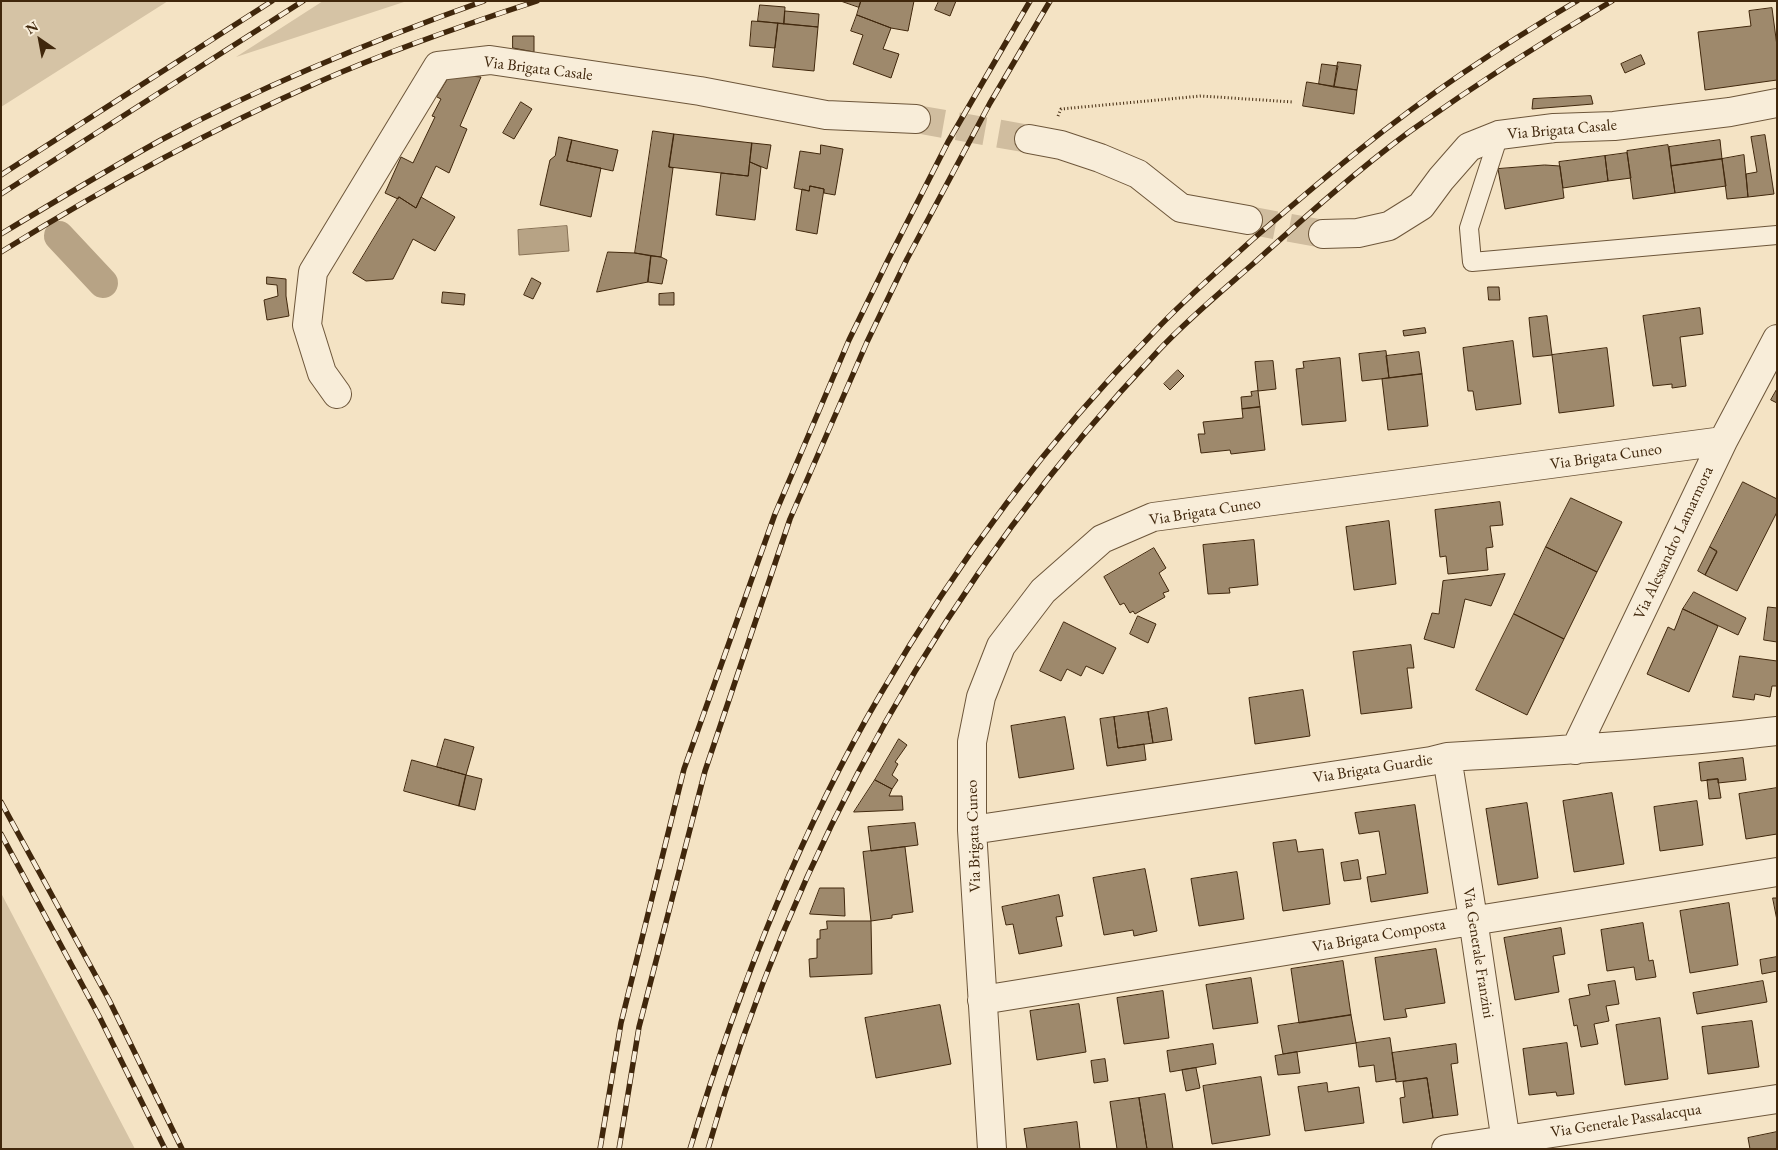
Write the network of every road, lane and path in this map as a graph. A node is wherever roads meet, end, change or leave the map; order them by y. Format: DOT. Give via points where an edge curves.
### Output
graph roads {
  1 [pos="1293,102"];
  2 [pos="1777,103"];
  3 [pos="916,119"];
  4 [pos="1499,136"];
  5 [pos="1039,141"];
  6 [pos="1248,220"];
  7 [pos="1323,234"];
  8 [pos="1777,235"];
  9 [pos="1777,339"];
  10 [pos="337,394"];
  11 [pos="1723,441"];
  12 [pos="1777,731"];
  13 [pos="1574,750"];
  14 [pos="1447,757"];
  15 [pos="972,830"];
  16 [pos="1777,872"];
  17 [pos="1473,919"];
  18 [pos="982,1000"];
  19 [pos="1777,1099"];
  20 [pos="1506,1144"];
  21 [pos="992,1149"];
  22 [pos="1446,1149"];
  1 -- 5 [label="path" via="1201,96 1061,109"];
  2 -- 4 [label="street, Via Brigata Casale" via="1614,126 1554,128"];
  3 -- 10 [label="street, Via Brigata Casale" via="826,115 700,91 490,60 438,66 313,272 306,325 322,373"];
  4 -- 7 [label="street, Via Brigata Casale" via="1469,147 1421,206 1389,226"];
  4 -- 8 [label="lane" via="1469,228 1472,262"];
  5 -- 6 [label="street" via="1100,158 1138,174 1181,208"];
  9 -- 11 [label="street, Via Alessandro Lamarmora"];
  11 -- 13 [label="street, Via Alessandro Lamarmora"];
  11 -- 15 [label="street, Via Brigata Cuneo" via="1153,516 1102,539 1043,591 1002,646 981,697 972,742"];
  12 -- 13 [label="street, Via Brigata Guardie"];
  13 -- 14 [label="street, Via Brigata Guardie"];
  14 -- 15 [label="street, Via Brigata Guardie"];
  14 -- 17 [label="street, Via Generale Franzini"];
  15 -- 18 [label="street, Via Brigata Cuneo"];
  16 -- 17 [label="street, Via Brigata Composta"];
  17 -- 18 [label="street, Via Brigata Composta"];
  17 -- 20 [label="street, Via Generale Franzini"];
  18 -- 21 [label="street, Via Brigata Cuneo"];
  19 -- 20 [label="street, Via Generale Passalacqua"];
  20 -- 22 [label="street, Via Generale Passalacqua"];
}
